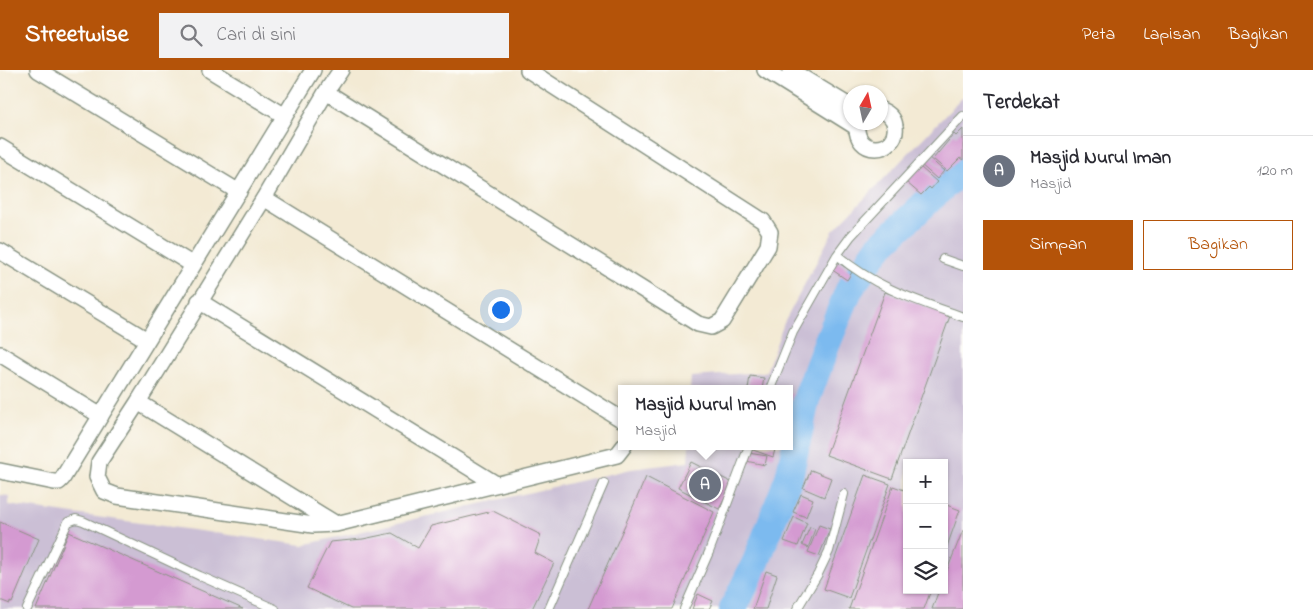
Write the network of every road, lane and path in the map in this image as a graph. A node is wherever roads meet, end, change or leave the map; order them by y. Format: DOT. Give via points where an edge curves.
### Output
graph roads {
  1 [pos="38,70"];
  2 [pos="210,70"];
  3 [pos="313,70"];
  4 [pos="341,70"];
  5 [pos="528,70"];
  6 [pos="765,70"];
  7 [pos="790,70"];
  8 [pos="326,92"];
  9 [pos="843,103"];
  10 [pos="888,114"];
  11 [pos="285,116"];
  12 [pos="843,116"];
  13 [pos="963,116"];
  14 [pos="857,130"];
  15 [pos="0,147"];
  16 [pos="239,192"];
  17 [pos="264,198"];
  18 [pos="0,251"];
  19 [pos="837,255"];
  20 [pos="943,259"];
  21 [pos="193,265"];
  22 [pos="963,266"];
  23 [pos="200,301"];
  24 [pos="963,316"];
  25 [pos="148,340"];
  26 [pos="0,354"];
  27 [pos="772,385"];
  28 [pos="138,402"];
  29 [pos="101,416"];
  30 [pos="618,417"];
  31 [pos="621,450"];
  32 [pos="747,450"];
  33 [pos="0,471"];
  34 [pos="604,482"];
  35 [pos="496,484"];
  36 [pos="844,494"];
  37 [pos="336,524"];
  38 [pos="27,609"];
  39 [pos="275,609"];
  40 [pos="549,609"];
  41 [pos="684,609"];
  42 [pos="796,609"];
  1 -- 16 [label="street"];
  2 -- 11 [label="street"];
  3 -- 11 [label="street"];
  4 -- 8 [label="street"];
  5 -- 8 [label="street" via="763,221 770,232 768,246 722,321 711,327 698,324"];
  6 -- 12 [label="street"];
  7 -- 9 [label="street"];
  8 -- 17 [label="street"];
  10 -- 14 [label="street" via="896,128 895,135 884,146 869,147 862,143"];
  11 -- 16 [label="street"];
  13 -- 19 [label="lane"];
  15 -- 21 [label="street"];
  16 -- 21 [label="street"];
  17 -- 23 [label="street"];
  17 -- 30 [label="street"];
  18 -- 25 [label="street"];
  19 -- 24 [label="lane" via="882,286"];
  19 -- 27 [label="lane" via="794,332"];
  20 -- 22 [label="lane"];
  21 -- 25 [label="street"];
  23 -- 28 [label="street"];
  23 -- 35 [label="street"];
  25 -- 29 [label="street"];
  26 -- 29 [label="street"];
  28 -- 37 [label="street"];
  28 -- 37 [label="street" via="100,462 97,477 104,491 117,496 303,524"];
  29 -- 33 [label="street" via="58,482"];
  31 -- 35 [label="street" via="617,455"];
  32 -- 41 [label="lane"];
  34 -- 40 [label="lane"];
  35 -- 37 [label="street"];
  36 -- 42 [label="lane" via="829,551"];
  38 -- 39 [label="lane" via="68,522 76,519"];
}
